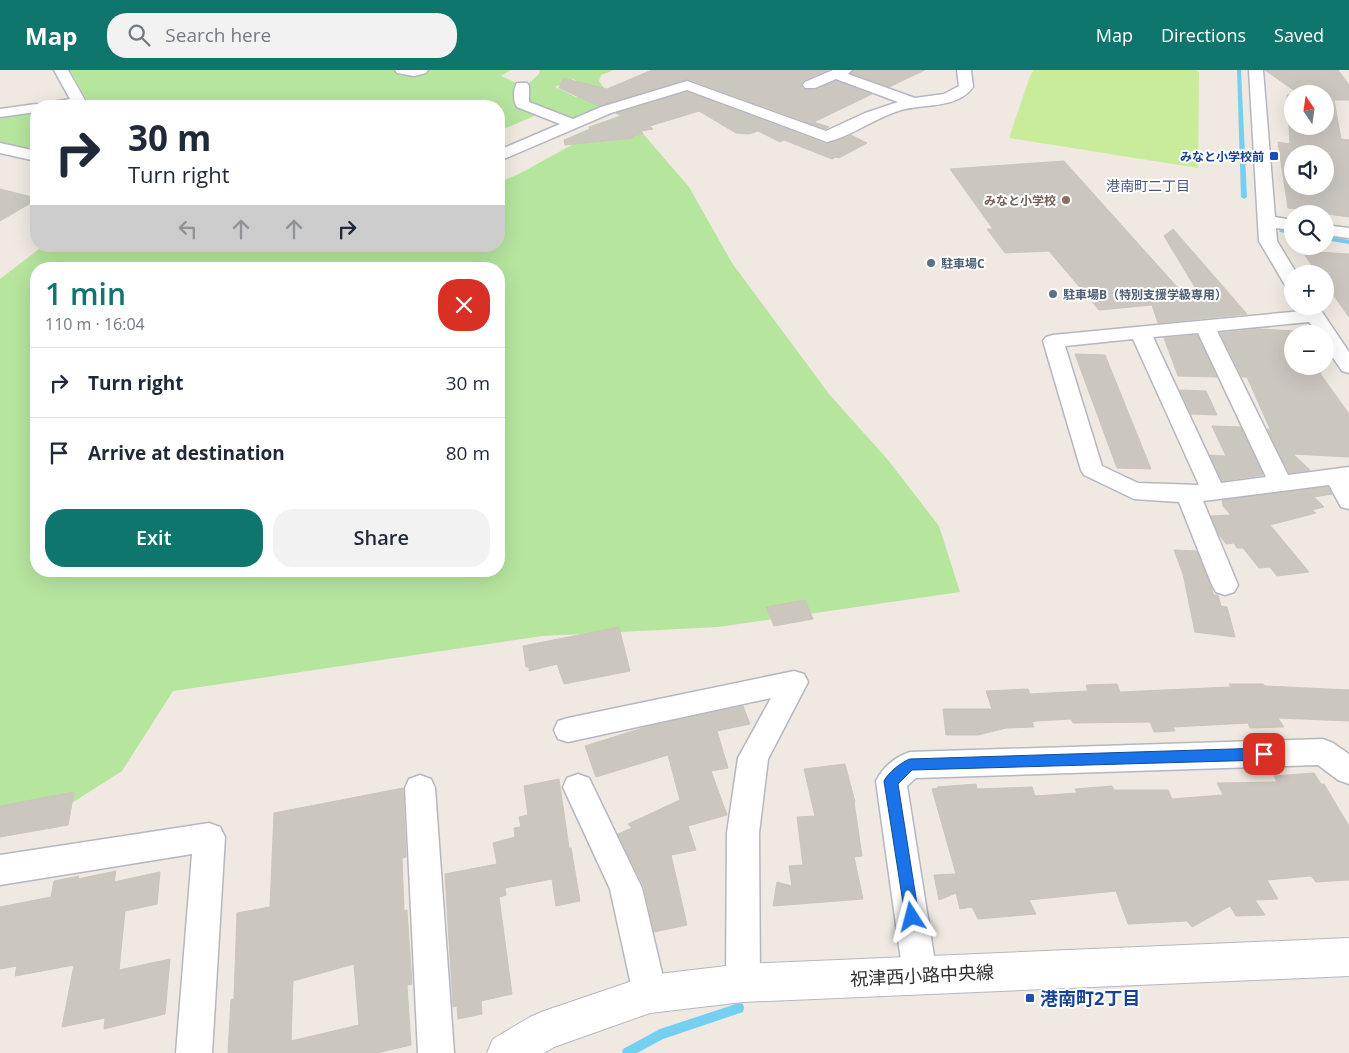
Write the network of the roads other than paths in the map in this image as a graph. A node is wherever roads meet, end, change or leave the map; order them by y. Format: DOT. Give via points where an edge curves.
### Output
graph roads {
  1 [pos="61,70"];
  2 [pos="402,70"];
  3 [pos="421,70"];
  4 [pos="680,70"];
  5 [pos="964,70"];
  6 [pos="1256,70"];
  7 [pos="841,72"];
  8 [pos="687,85"];
  9 [pos="810,85"];
  10 [pos="522,86"];
  11 [pos="78,100"];
  12 [pos="770,102"];
  13 [pos="909,104"];
  14 [pos="858,107"];
  15 [pos="30,109"];
  16 [pos="754,110"];
  17 [pos="0,114"];
  18 [pos="573,124"];
  19 [pos="0,148"];
  20 [pos="505,153"];
  21 [pos="30,155"];
  22 [pos="1266,221"];
  23 [pos="1284,224"];
  24 [pos="1334,231"];
  25 [pos="1349,233"];
  26 [pos="1284,268"];
  27 [pos="1316,318"];
  28 [pos="1205,328"];
  29 [pos="1349,332"];
  30 [pos="1141,334"];
  31 [pos="1349,367"];
  32 [pos="1342,476"];
  33 [pos="1281,484"];
  34 [pos="1214,492"];
  35 [pos="1188,494"];
  36 [pos="1349,501"];
  37 [pos="1224,585"];
  38 [pos="568,730"];
  39 [pos="1349,771"];
  40 [pos="578,787"];
  41 [pos="420,788"];
  42 [pos="0,870"];
  43 [pos="1349,957"];
  44 [pos="920,975"];
  45 [pos="743,983"];
  46 [pos="650,994"];
  47 [pos="194,1053"];
  48 [pos="436,1053"];
  49 [pos="507,1053"];
  1 -- 11 [label="street"];
  2 -- 3 [label="street"];
  4 -- 8 [label="street"];
  5 -- 13 [label="street" via="966,87 960,94"];
  6 -- 22 [label="street"];
  7 -- 9 [label="street"];
  7 -- 13 [label="street"];
  8 -- 16 [label="street"];
  8 -- 18 [label="street" via="606,110"];
  10 -- 18 [label="street" via="522,104"];
  12 -- 16 [label="street"];
  13 -- 14 [label="street"];
  13 -- 16 [label="street" via="890,108 827,137"];
  15 -- 17 [label="street"];
  18 -- 20 [label="street"];
  19 -- 21 [label="street"];
  22 -- 23 [label="street"];
  22 -- 26 [label="street" via="1268,241"];
  24 -- 25 [label="street"];
  27 -- 28 [label="street"];
  27 -- 29 [label="street"];
  27 -- 31 [label="street"];
  28 -- 30 [label="street"];
  28 -- 33 [label="street"];
  30 -- 34 [label="street"];
  30 -- 35 [label="street" via="1053,341 1092,470 1134,491"];
  32 -- 33 [label="street"];
  32 -- 36 [label="street"];
  33 -- 34 [label="street"];
  34 -- 35 [label="street"];
  35 -- 37 [label="street"];
  38 -- 45 [label="street" via="794,682 753,758 743,833"];
  39 -- 44 [label="street" via="1323,752 910,765 891,781"];
  40 -- 46 [label="street" via="626,888"];
  41 -- 48 [label="street"];
  42 -- 47 [label="street" via="209,837"];
  43 -- 44 [label="main road, 祝津西小路中央線"];
  44 -- 45 [label="main road, 祝津西小路中央線"];
  45 -- 46 [label="main road, 祝津西小路中央線"];
  46 -- 49 [label="main road, 祝津西小路中央線" via="544,1032"];
}
